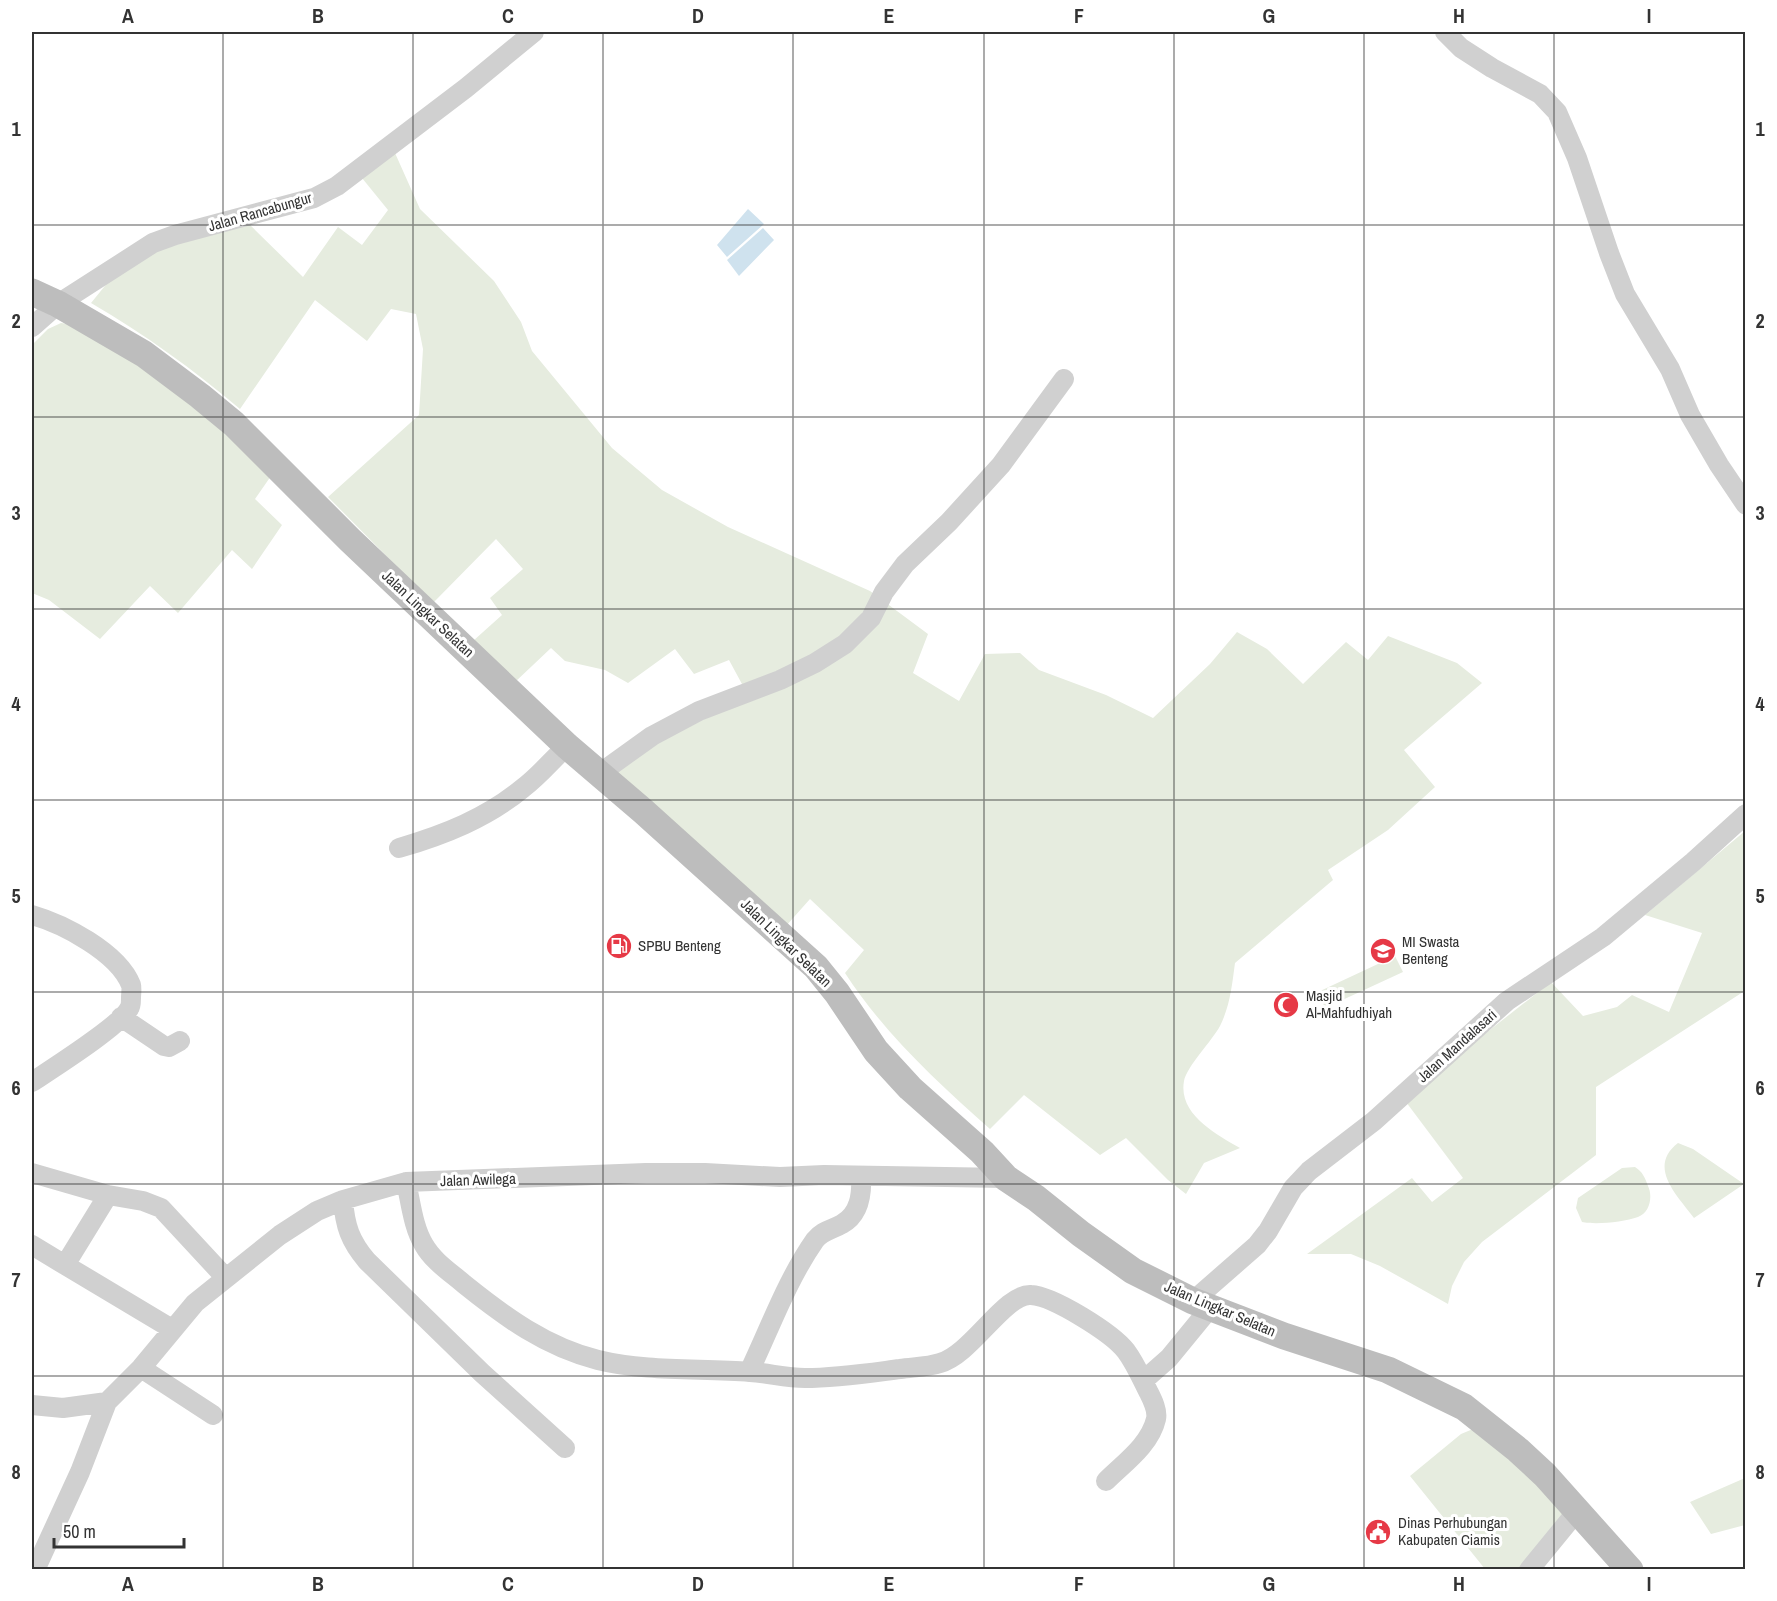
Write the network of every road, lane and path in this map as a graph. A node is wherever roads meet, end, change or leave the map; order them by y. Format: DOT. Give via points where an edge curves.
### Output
graph roads {
  1 [pos="534,32"];
  2 [pos="1445,32"];
  3 [pos="32,291"];
  4 [pos="58,304"];
  5 [pos="32,327"];
  6 [pos="1064,379"];
  7 [pos="1746,505"];
  8 [pos="567,746"];
  9 [pos="599,774"];
  10 [pos="1746,814"];
  11 [pos="399,848"];
  12 [pos="32,915"];
  13 [pos="121,1017"];
  14 [pos="180,1041"];
  15 [pos="32,1082"];
  16 [pos="32,1173"];
  17 [pos="861,1176"];
  18 [pos="1006,1178"];
  19 [pos="406,1182"];
  20 [pos="108,1195"];
  21 [pos="343,1200"];
  22 [pos="32,1245"];
  23 [pos="65,1265"];
  24 [pos="225,1277"];
  25 [pos="1202,1305"];
  26 [pos="172,1329"];
  27 [pos="141,1368"];
  28 [pos="749,1372"];
  29 [pos="1143,1381"];
  30 [pos="107,1402"];
  31 [pos="32,1405"];
  32 [pos="213,1415"];
  33 [pos="565,1448"];
  34 [pos="1106,1481"];
  35 [pos="1578,1510"];
  36 [pos="35,1569"];
  37 [pos="1529,1569"];
  38 [pos="1630,1569"];
  1 -- 4 [label="street, Jalan Rancabungur" via="337,186 314,198 153,243"];
  2 -- 7 [label="street" via="1461,48 1540,94 1557,112 1625,294 1670,369 1690,415"];
  3 -- 4 [label="street, Jalan Lingkar Selatan"];
  4 -- 5 [label="street, Jalan Rancabungur"];
  4 -- 8 [label="street, Jalan Lingkar Selatan" via="144,354 234,424"];
  6 -- 9 [label="street" via="1001,465 950,522 905,564 871,618 845,644 780,680 689,716 652,736"];
  8 -- 9 [label="street, Jalan Lingkar Selatan"];
  8 -- 11 [label="street" via="523,788 487,812 458,829"];
  9 -- 18 [label="street, Jalan Lingkar Selatan" via="816,968 882,1058"];
  10 -- 25 [label="street, Jalan Mandalasari" via="1603,937 1507,1001 1374,1121 1309,1171 1293,1188 1257,1245"];
  12 -- 13 [label="street" via="97,946 118,965 131,986 130,1007"];
  13 -- 14 [label="street" via="164,1046"];
  13 -- 15 [label="street"];
  16 -- 20 [label="street"];
  17 -- 18 [label="street, Jalan Awilega"];
  17 -- 19 [label="street, Jalan Awilega" via="646,1173"];
  17 -- 28 [label="street" via="862,1191 853,1216 816,1239 791,1280"];
  18 -- 25 [label="street, Jalan Lingkar Selatan" via="1133,1271"];
  19 -- 21 [label="street, Jalan Awilega"];
  19 -- 28 [label="street" via="425,1247 441,1265 528,1332 599,1360"];
  20 -- 23 [label="street"];
  20 -- 24 [label="street" via="161,1208"];
  21 -- 24 [label="street, Jalan Awilega" via="317,1211 280,1235"];
  21 -- 33 [label="street" via="349,1233 368,1261"];
  22 -- 23 [label="street"];
  23 -- 26 [label="street"];
  24 -- 26 [label="street, Jalan Awilega"];
  25 -- 29 [label="street, Jalan Mandalasari" via="1169,1358"];
  25 -- 35 [label="street, Jalan Lingkar Selatan" via="1388,1370 1464,1407 1518,1450"];
  26 -- 27 [label="street, Jalan Awilega"];
  27 -- 30 [label="street, Jalan Awilega"];
  27 -- 32 [label="street"];
  28 -- 29 [label="street" via="813,1377 941,1363 970,1344 1023,1295 1033,1295 1107,1333 1125,1349"];
  29 -- 34 [label="street" via="1156,1410 1155,1422 1146,1442"];
  30 -- 31 [label="street" via="63,1408"];
  30 -- 36 [label="street"];
  35 -- 37 [label="street"];
  35 -- 38 [label="street, Jalan Lingkar Selatan"];
}
